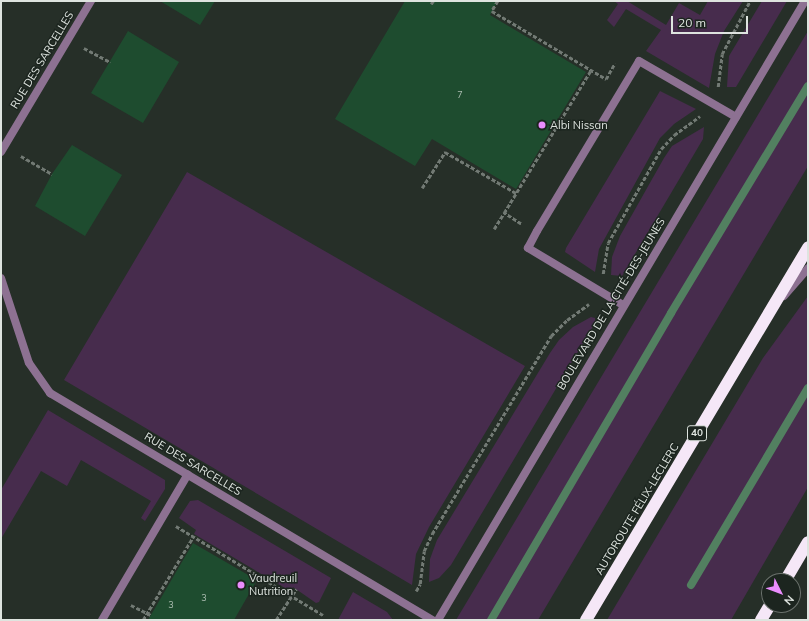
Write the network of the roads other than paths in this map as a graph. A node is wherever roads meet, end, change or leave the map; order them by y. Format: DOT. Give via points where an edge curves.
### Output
graph roads {
  1 [pos="91,1"];
  2 [pos="805,1"];
  3 [pos="736,117"];
  4 [pos="1,152"];
  5 [pos="808,246"];
  6 [pos="808,268"];
  7 [pos="1,278"];
  8 [pos="623,305"];
  9 [pos="766,318"];
  10 [pos="188,474"];
  11 [pos="808,542"];
  12 [pos="790,573"];
  13 [pos="102,620"];
  14 [pos="433,620"];
  15 [pos="438,620"];
  16 [pos="586,620"];
  1 -- 4 [label="street, RUE DES SARCELLES"];
  2 -- 3 [label="street, BOULEVARD DE LA CITÉ-DES-JEUNES"];
  3 -- 8 [label="street, BOULEVARD DE LA CITÉ-DES-JEUNES"];
  3 -- 8 [label="street" via="639,61 528,248"];
  5 -- 9 [label="highway, AUTOROUTE FÉLIX-LECLERC / 40"];
  6 -- 9 [label="street"];
  7 -- 10 [label="street, RUE DES SARCELLES" via="29,363 50,393"];
  8 -- 15 [label="street, BOULEVARD DE LA CITÉ-DES-JEUNES"];
  9 -- 16 [label="highway, AUTOROUTE FÉLIX-LECLERC / 40"];
  10 -- 13 [label="street"];
  10 -- 14 [label="street, RUE DES SARCELLES"];
  11 -- 12 [label="highway"];
}
